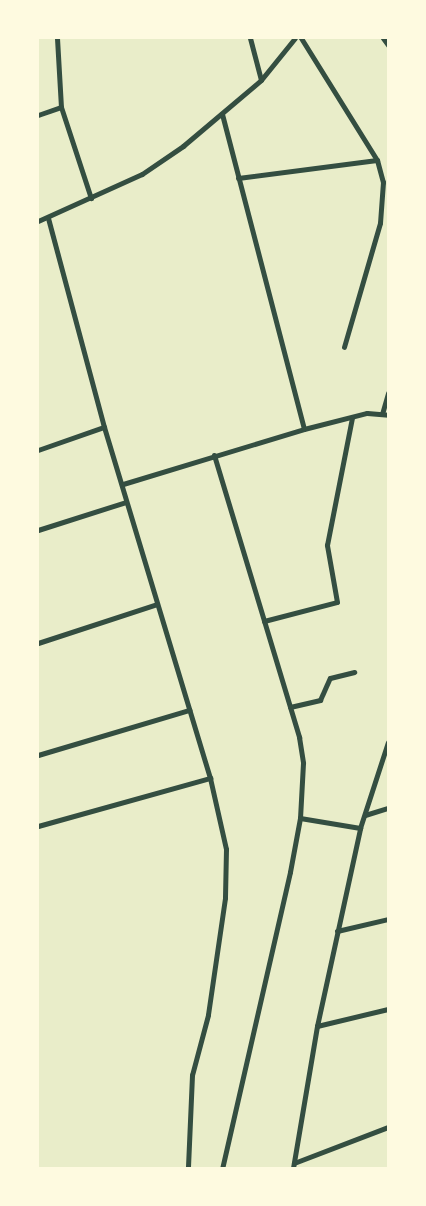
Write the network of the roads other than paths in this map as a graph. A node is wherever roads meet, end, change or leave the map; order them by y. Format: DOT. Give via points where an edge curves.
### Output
graph roads {
  1 [pos="57,38"];
  2 [pos="250,38"];
  3 [pos="295,38"];
  4 [pos="301,38"];
  5 [pos="383,38"];
  6 [pos="388,45"];
  7 [pos="261,80"];
  8 [pos="60,106"];
  9 [pos="38,114"];
  10 [pos="222,114"];
  11 [pos="377,160"];
  12 [pos="238,178"];
  13 [pos="91,198"];
  14 [pos="48,218"];
  15 [pos="38,221"];
  16 [pos="344,347"];
  17 [pos="388,393"];
  18 [pos="382,414"];
  19 [pos="388,416"];
  20 [pos="352,417"];
  21 [pos="104,427"];
  22 [pos="304,429"];
  23 [pos="38,450"];
  24 [pos="214,455"];
  25 [pos="122,484"];
  26 [pos="126,502"];
  27 [pos="38,530"];
  28 [pos="157,604"];
  29 [pos="264,621"];
  30 [pos="38,643"];
  31 [pos="354,672"];
  32 [pos="290,708"];
  33 [pos="189,710"];
  34 [pos="388,742"];
  35 [pos="38,755"];
  36 [pos="210,778"];
  37 [pos="388,808"];
  38 [pos="365,815"];
  39 [pos="300,818"];
  40 [pos="38,826"];
  41 [pos="360,828"];
  42 [pos="388,919"];
  43 [pos="337,931"];
  44 [pos="388,1009"];
  45 [pos="317,1026"];
  46 [pos="388,1127"];
  47 [pos="293,1166"];
  48 [pos="188,1168"];
  49 [pos="222,1168"];
  1 -- 8 [label="street"];
  2 -- 7 [label="street"];
  3 -- 7 [label="street"];
  4 -- 11 [label="street"];
  5 -- 6 [label="street"];
  7 -- 10 [label="street"];
  8 -- 9 [label="street"];
  8 -- 13 [label="street"];
  10 -- 12 [label="street"];
  10 -- 13 [label="street" via="142,174"];
  11 -- 12 [label="street"];
  11 -- 16 [label="street" via="383,191 380,223"];
  12 -- 22 [label="street"];
  13 -- 14 [label="street"];
  14 -- 15 [label="street"];
  14 -- 21 [label="street"];
  17 -- 18 [label="street"];
  18 -- 19 [label="street"];
  18 -- 20 [label="street"];
  20 -- 22 [label="street"];
  20 -- 29 [label="street" via="327,545 337,602"];
  21 -- 23 [label="street"];
  21 -- 25 [label="street"];
  22 -- 24 [label="street"];
  24 -- 25 [label="street"];
  24 -- 29 [label="street"];
  25 -- 26 [label="street"];
  26 -- 27 [label="street"];
  26 -- 28 [label="street"];
  28 -- 30 [label="street"];
  28 -- 33 [label="street"];
  29 -- 32 [label="street"];
  31 -- 32 [label="street" via="330,678 320,700"];
  32 -- 39 [label="street" via="303,764"];
  33 -- 35 [label="street"];
  33 -- 36 [label="street"];
  34 -- 38 [label="street"];
  36 -- 40 [label="street"];
  36 -- 48 [label="street" via="226,849 227,876 208,1015 192,1076"];
  37 -- 38 [label="street"];
  38 -- 41 [label="street"];
  39 -- 41 [label="street"];
  39 -- 49 [label="street"];
  41 -- 43 [label="street"];
  42 -- 43 [label="street"];
  43 -- 45 [label="street"];
  44 -- 45 [label="street"];
  45 -- 47 [label="street"];
  46 -- 47 [label="street"];
}
